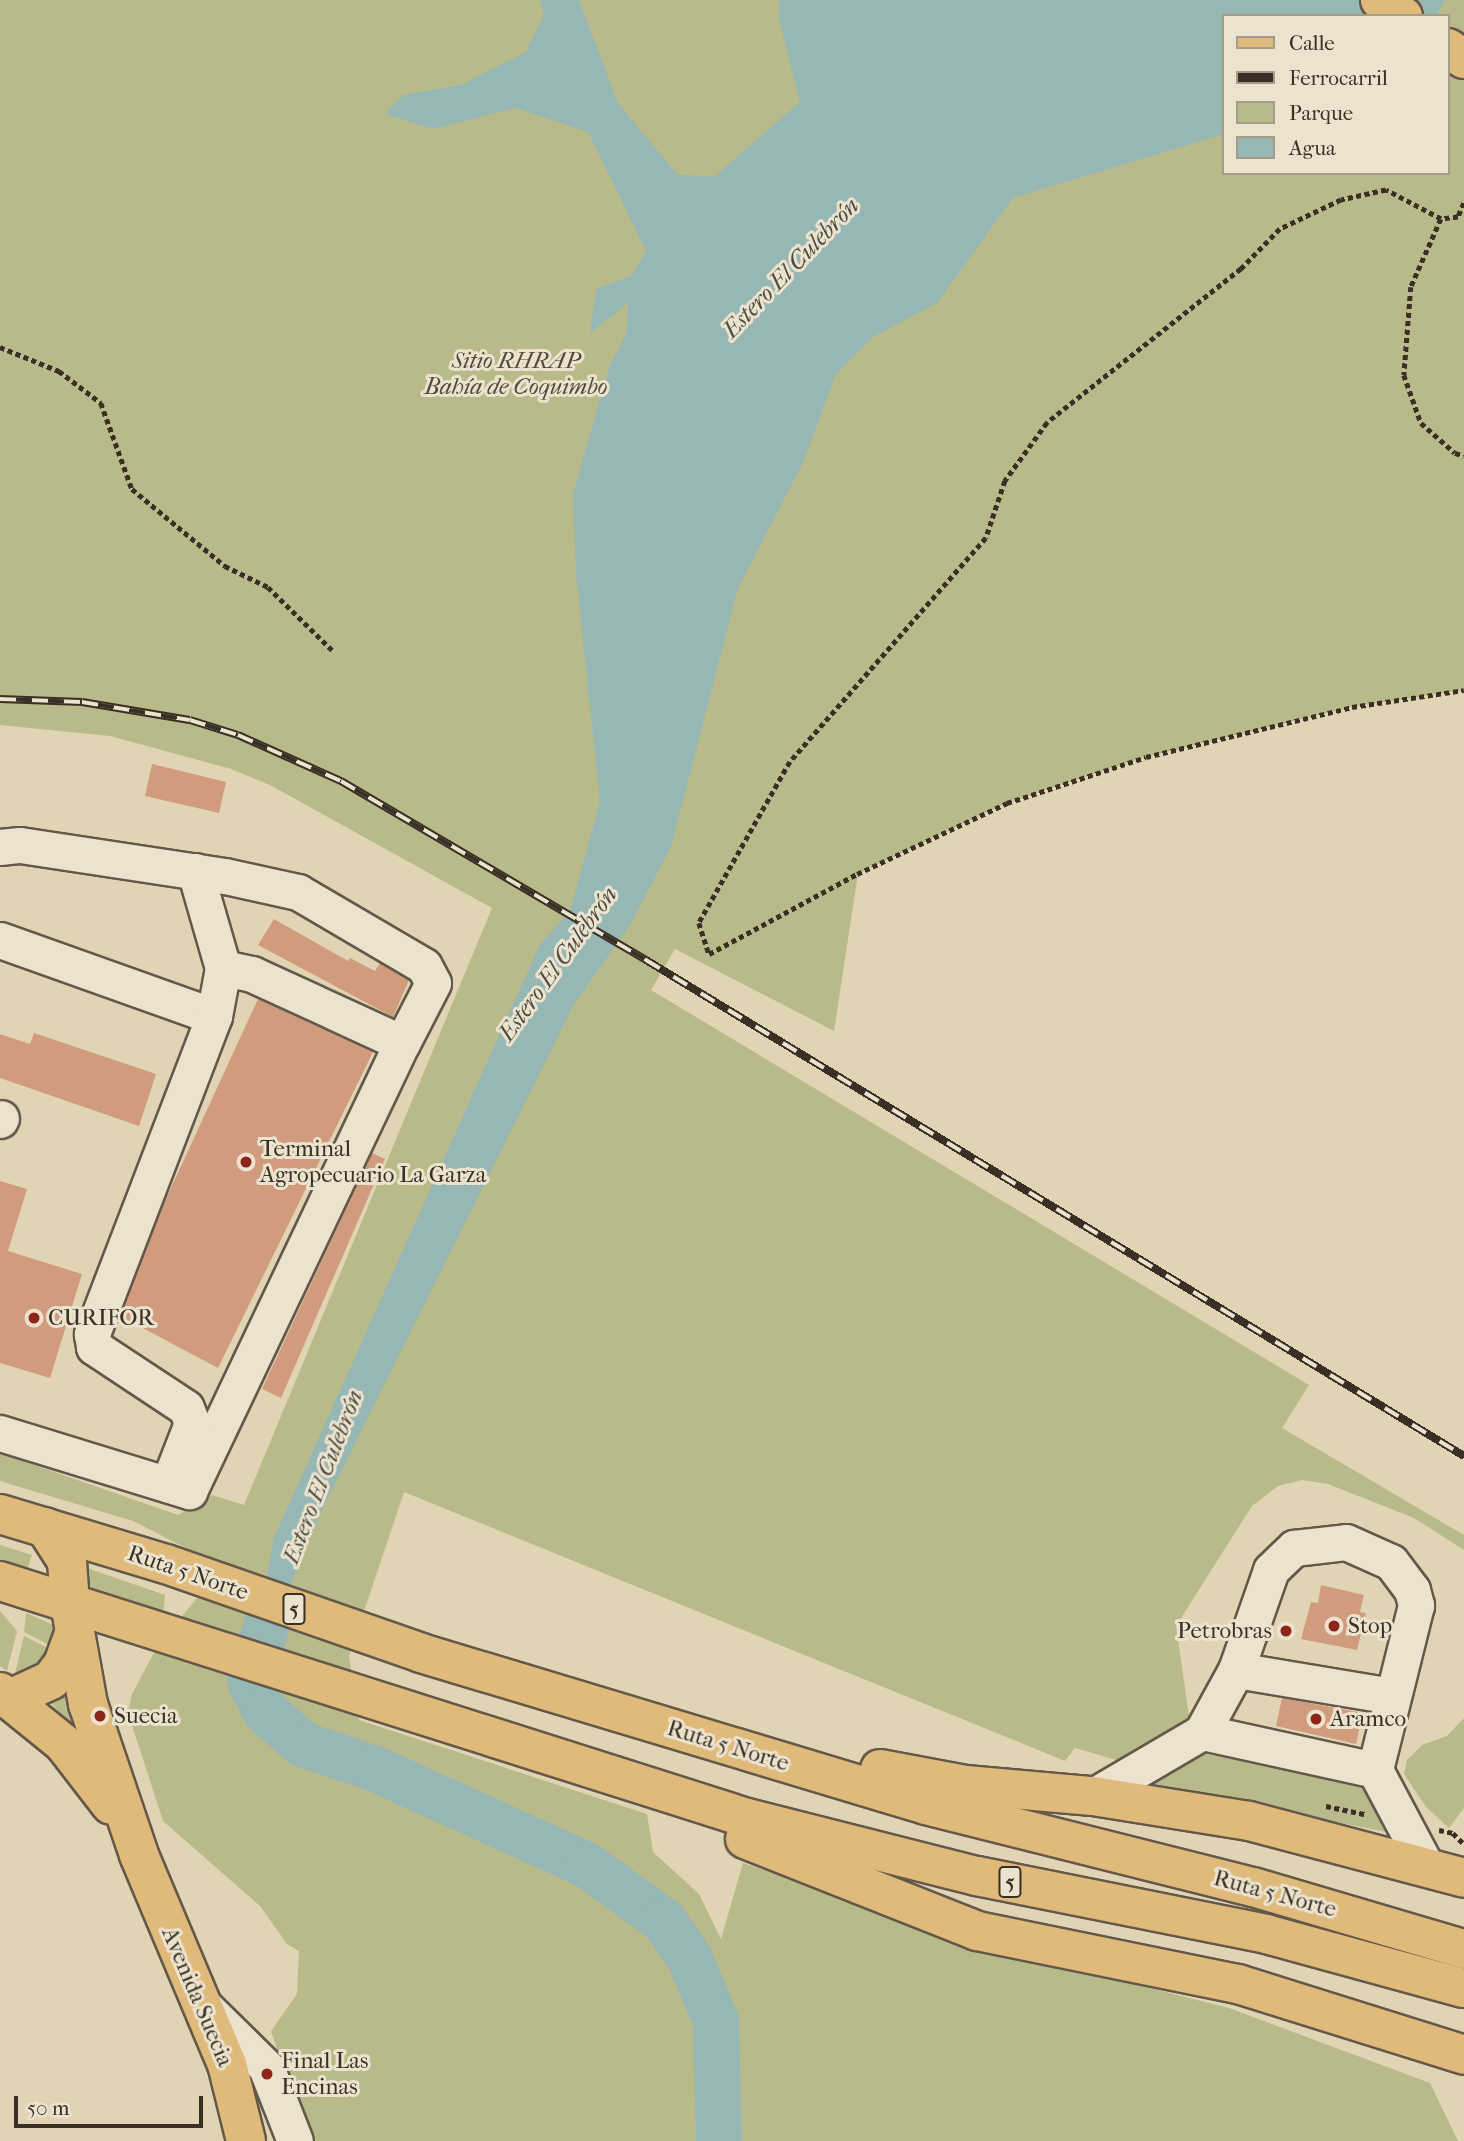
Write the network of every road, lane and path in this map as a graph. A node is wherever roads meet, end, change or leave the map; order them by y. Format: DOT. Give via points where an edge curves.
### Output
graph roads {
  1 [pos="1380,0"];
  2 [pos="1400,14"];
  3 [pos="1464,202"];
  4 [pos="1441,219"];
  5 [pos="0,347"];
  6 [pos="1464,456"];
  7 [pos="332,650"];
  8 [pos="1464,690"];
  9 [pos="0,847"];
  10 [pos="195,871"];
  11 [pos="0,940"];
  12 [pos="223,968"];
  13 [pos="214,1016"];
  14 [pos="402,1043"];
  15 [pos="0,1433"];
  16 [pos="178,1488"];
  17 [pos="17,1521"];
  18 [pos="0,1581"];
  19 [pos="71,1620"];
  20 [pos="1236,1670"];
  21 [pos="6,1695"];
  22 [pos="1392,1696"];
  23 [pos="1202,1732"];
  24 [pos="726,1746"];
  25 [pos="559,1761"];
  26 [pos="1375,1770"];
  27 [pos="1093,1796"];
  28 [pos="139,1855"];
  29 [pos="1426,1866"];
  30 [pos="1464,1878"];
  31 [pos="1464,1949"];
  32 [pos="1464,1988"];
  33 [pos="196,1998"];
  34 [pos="1464,2055"];
  35 [pos="246,2141"];
  36 [pos="295,2141"];
  1 -- 2 [label="main road"];
  3 -- 4 [label="path" via="1458,218"];
  4 -- 6 [label="path" via="1411,287 1404,375 1421,423"];
  4 -- 8 [label="path" via="1386,190 1341,200 1280,229 1241,269 1047,423 1005,481 986,538 790,762 699,923 709,954 858,874 1007,803 1146,757 1352,707"];
  5 -- 7 [label="path" via="59,371 101,403 132,489 225,566 268,587"];
  9 -- 10 [label="street" via="20,845"];
  10 -- 12 [label="street"];
  10 -- 14 [label="street" via="298,892 424,966 432,983"];
  11 -- 13 [label="street"];
  12 -- 13 [label="street"];
  12 -- 14 [label="street" via="252,974"];
  13 -- 16 [label="street" via="92,1334 94,1347 186,1408 192,1423"];
  14 -- 16 [label="street"];
  15 -- 16 [label="street"];
  17 -- 19 [label="main road, Avenida Suecia" via="67,1561"];
  17 -- 24 [label="main road, Ruta 5 Norte / 5" via="166,1564 421,1654"];
  18 -- 19 [label="main road, Ruta 5 Norte / 5"];
  19 -- 21 [label="main road" via="63,1664 51,1680"];
  19 -- 25 [label="main road, Ruta 5 Norte / 5" via="153,1628"];
  19 -- 28 [label="main road, Avenida Suecia" via="88,1704"];
  20 -- 22 [label="street"];
  20 -- 22 [label="street" via="1262,1584 1281,1557 1312,1542 1346,1542 1391,1562 1412,1590 1412,1633"];
  20 -- 23 [label="street"];
  21 -- 28 [label="main road, Avenida Suecia" via="85,1769"];
  22 -- 26 [label="street"];
  23 -- 26 [label="street"];
  23 -- 27 [label="street"];
  24 -- 27 [label="main road" via="966,1785"];
  24 -- 31 [label="main road, Ruta 5 Norte / 5" via="926,1805 1241,1884"];
  25 -- 32 [label="main road, Ruta 5 Norte / 5" via="849,1845 1266,1934"];
  25 -- 34 [label="main road" via="977,1931 1238,1984"];
  26 -- 29 [label="street"];
  27 -- 29 [label="main road" via="1249,1821"];
  28 -- 33 [label="main road, Avenida Suecia"];
  29 -- 30 [label="main road"];
  33 -- 35 [label="main road, Avenida Suecia" via="227,2064"];
  33 -- 36 [label="street" via="265,2067"];
}
